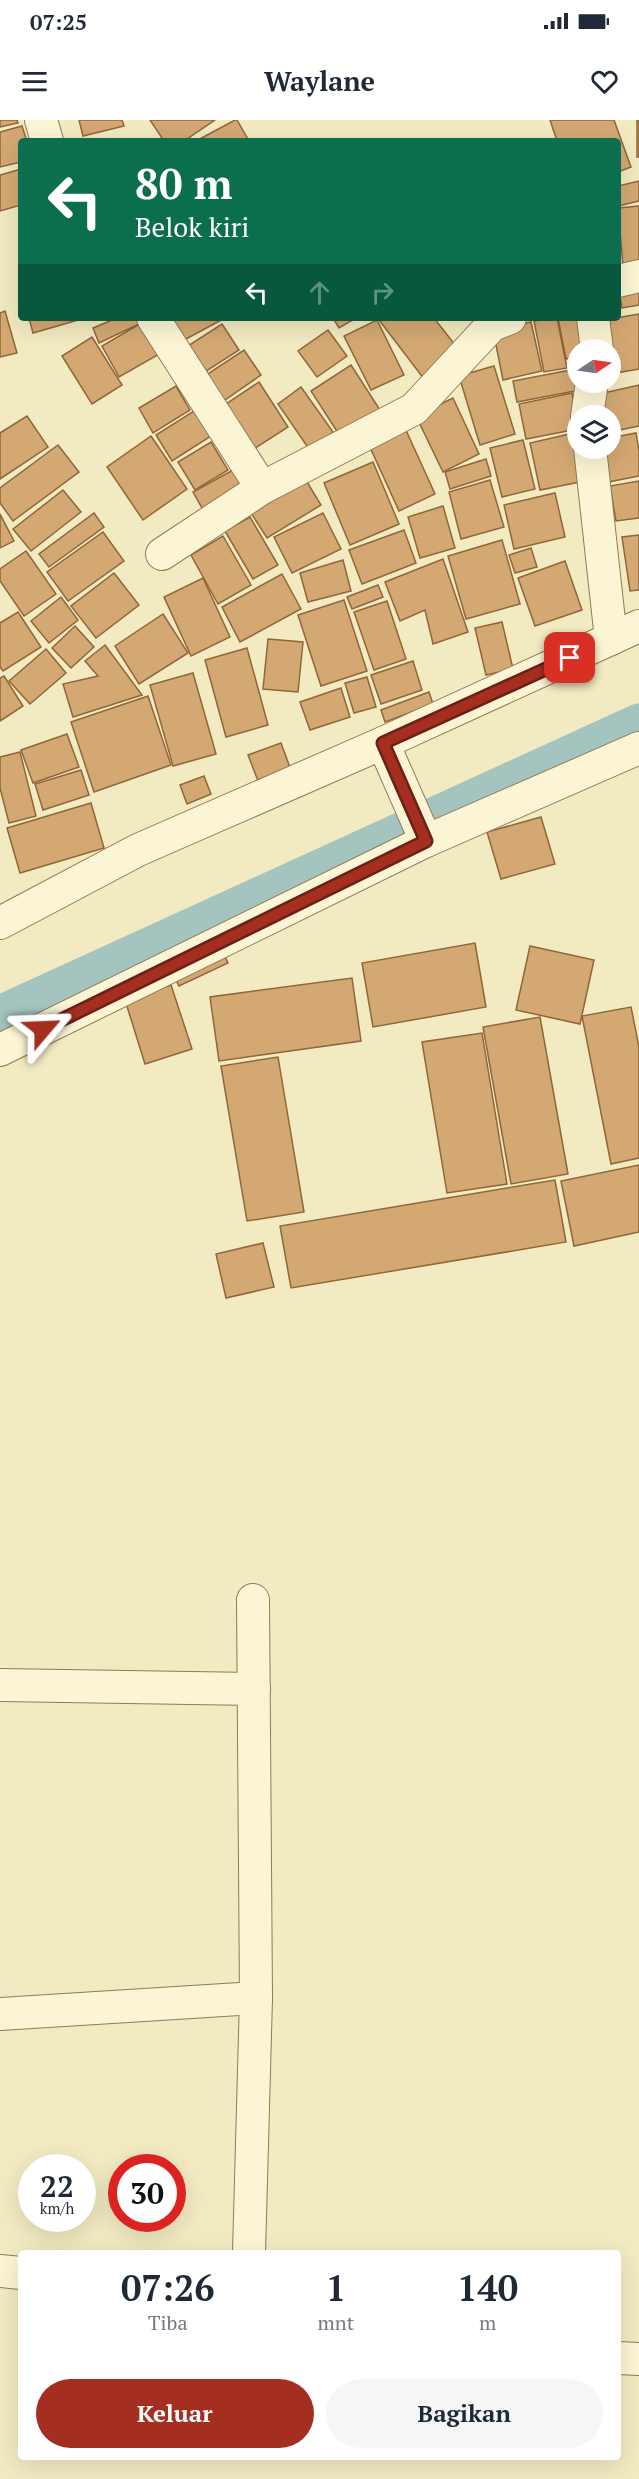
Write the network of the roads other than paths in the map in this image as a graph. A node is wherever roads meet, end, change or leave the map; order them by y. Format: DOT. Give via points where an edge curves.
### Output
graph roads {
  1 [pos="41,120"];
  2 [pos="46,138"];
  3 [pos="639,276"];
  4 [pos="621,279"];
  5 [pos="155,321"];
  6 [pos="502,321"];
  7 [pos="593,321"];
  8 [pos="596,339"];
  9 [pos="591,459"];
  10 [pos="262,488"];
  11 [pos="162,554"];
  12 [pos="639,626"];
  13 [pos="611,639"];
  14 [pos="639,748"];
  15 [pos="388,753"];
  16 [pos="424,837"];
  17 [pos="0,922"];
  18 [pos="0,1050"];
  19 [pos="253,1600"];
  20 [pos="0,1685"];
  21 [pos="254,1689"];
  22 [pos="256,1998"];
  23 [pos="0,2014"];
  24 [pos="249,2250"];
  25 [pos="0,2271"];
  26 [pos="18,2273"];
  27 [pos="621,2358"];
  28 [pos="639,2359"];
  1 -- 2 [label="street"];
  3 -- 4 [label="street"];
  5 -- 10 [label="street"];
  6 -- 10 [label="street" via="492,325 414,409"];
  7 -- 8 [label="street"];
  9 -- 13 [label="street"];
  10 -- 11 [label="street"];
  12 -- 13 [label="street"];
  13 -- 15 [label="street"];
  14 -- 16 [label="street"];
  15 -- 16 [label="street"];
  15 -- 17 [label="street" via="138,850"];
  16 -- 18 [label="street"];
  19 -- 21 [label="street"];
  20 -- 21 [label="street"];
  21 -- 22 [label="street"];
  22 -- 23 [label="street"];
  22 -- 24 [label="street"];
  25 -- 26 [label="street"];
  27 -- 28 [label="street"];
}
